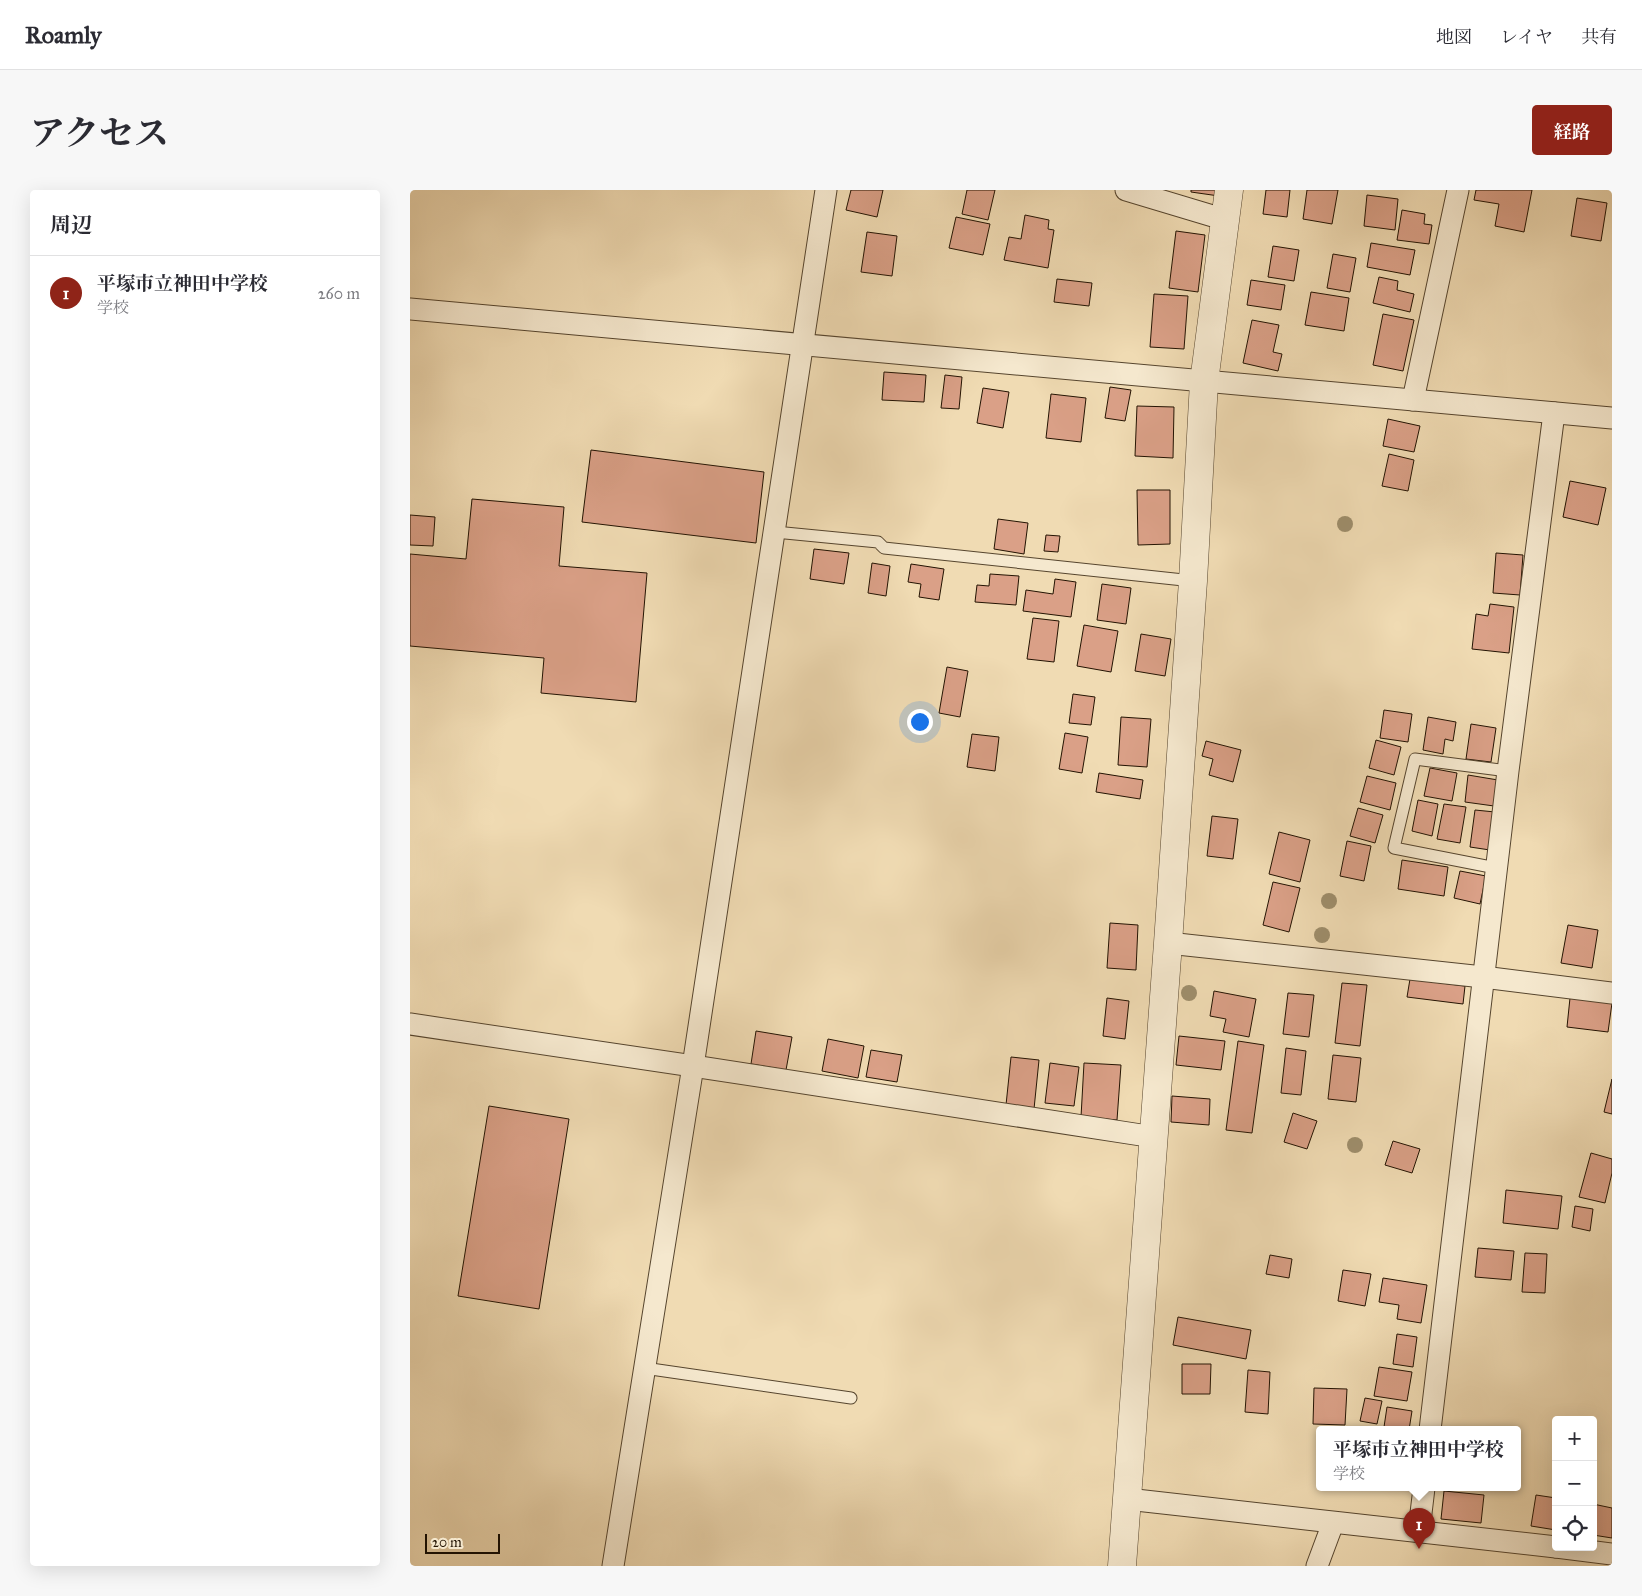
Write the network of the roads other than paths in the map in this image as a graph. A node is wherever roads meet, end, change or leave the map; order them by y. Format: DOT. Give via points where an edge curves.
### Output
graph roads {
  1 [pos="826,190"];
  2 [pos="1126,190"];
  3 [pos="1229,190"];
  4 [pos="1458,190"];
  5 [pos="1226,220"];
  6 [pos="410,309"];
  7 [pos="804,346"];
  8 [pos="1204,382"];
  9 [pos="1413,400"];
  10 [pos="1554,413"];
  11 [pos="1612,418"];
  12 [pos="775,532"];
  13 [pos="1193,581"];
  14 [pos="1508,771"];
  15 [pos="1496,868"];
  16 [pos="1168,943"];
  17 [pos="1484,977"];
  18 [pos="1612,993"];
  19 [pos="410,1024"];
  20 [pos="693,1066"];
  21 [pos="1154,1137"];
  22 [pos="644,1368"];
  23 [pos="851,1398"];
  24 [pos="1430,1426"];
  25 [pos="1424,1491"];
  26 [pos="1127,1499"];
  27 [pos="1333,1523"];
  28 [pos="1419,1530"];
  29 [pos="1552,1547"];
  30 [pos="1588,1551"];
  31 [pos="1612,1554"];
  32 [pos="613,1566"];
  33 [pos="1122,1566"];
  34 [pos="1317,1566"];
  1 -- 7 [label="street"];
  2 -- 5 [label="street"];
  3 -- 5 [label="street"];
  4 -- 9 [label="street"];
  5 -- 8 [label="street"];
  6 -- 7 [label="street"];
  7 -- 8 [label="street"];
  7 -- 12 [label="street"];
  8 -- 9 [label="street"];
  8 -- 13 [label="street"];
  9 -- 10 [label="street"];
  10 -- 11 [label="street"];
  10 -- 14 [label="street"];
  12 -- 13 [label="lane" via="878,542 884,548"];
  12 -- 20 [label="street"];
  13 -- 16 [label="street"];
  14 -- 15 [label="street"];
  14 -- 15 [label="lane" via="1415,759 1394,848"];
  15 -- 17 [label="street"];
  16 -- 17 [label="street"];
  16 -- 21 [label="street"];
  17 -- 18 [label="street"];
  17 -- 24 [label="street"];
  19 -- 20 [label="street"];
  20 -- 21 [label="street"];
  20 -- 22 [label="street"];
  21 -- 26 [label="street"];
  22 -- 23 [label="lane"];
  22 -- 32 [label="street"];
  25 -- 28 [label="street"];
  26 -- 27 [label="street"];
  26 -- 33 [label="street"];
  27 -- 28 [label="street"];
  27 -- 34 [label="street"];
  28 -- 29 [label="street"];
  30 -- 31 [label="street"];
}
